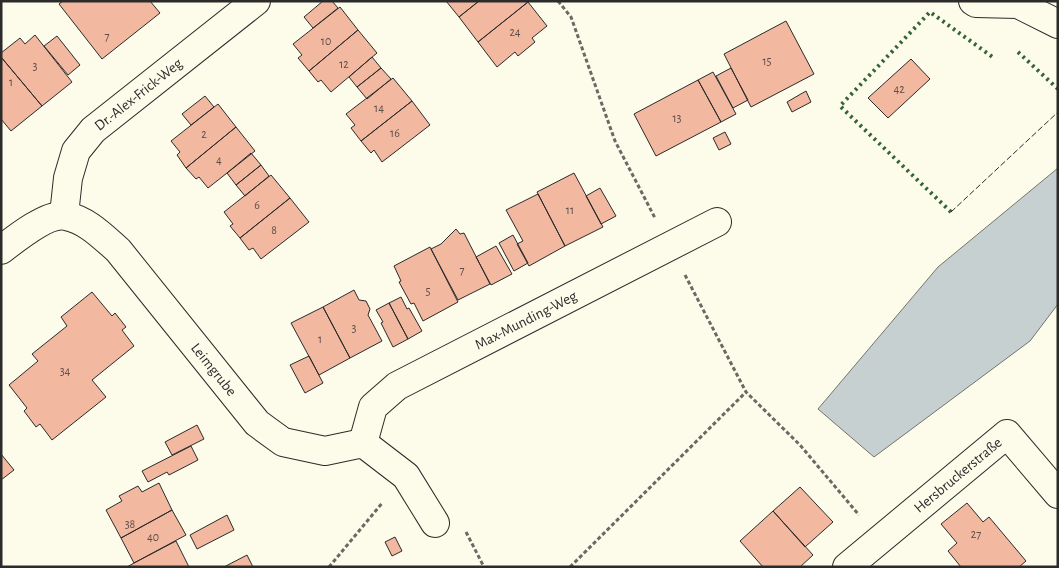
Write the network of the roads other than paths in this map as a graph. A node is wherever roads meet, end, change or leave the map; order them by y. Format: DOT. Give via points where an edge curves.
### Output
graph roads {
  1 [pos="256,1"];
  2 [pos="972,1"];
  3 [pos="1018,3"];
  4 [pos="1058,24"];
  5 [pos="64,215"];
  6 [pos="717,222"];
  7 [pos="1,250"];
  8 [pos="362,443"];
  9 [pos="1058,494"];
  10 [pos="435,523"];
  11 [pos="847,567"];
  1 -- 5 [label="street, Dr.-Alex-Frick-Weg" via="93,130 76,151 68,178"];
  2 -- 3 [label="street"];
  3 -- 4 [label="street"];
  5 -- 7 [label="street" via="45,220"];
  5 -- 8 [label="street, Leimgrube" via="96,230 118,250 257,423 283,442 325,450"];
  6 -- 8 [label="street, Max-Munding-Weg" via="397,386 373,407"];
  8 -- 10 [label="street" via="406,476"];
  9 -- 11 [label="street, Hersbruckerstraße" via="1007,434"];
}
